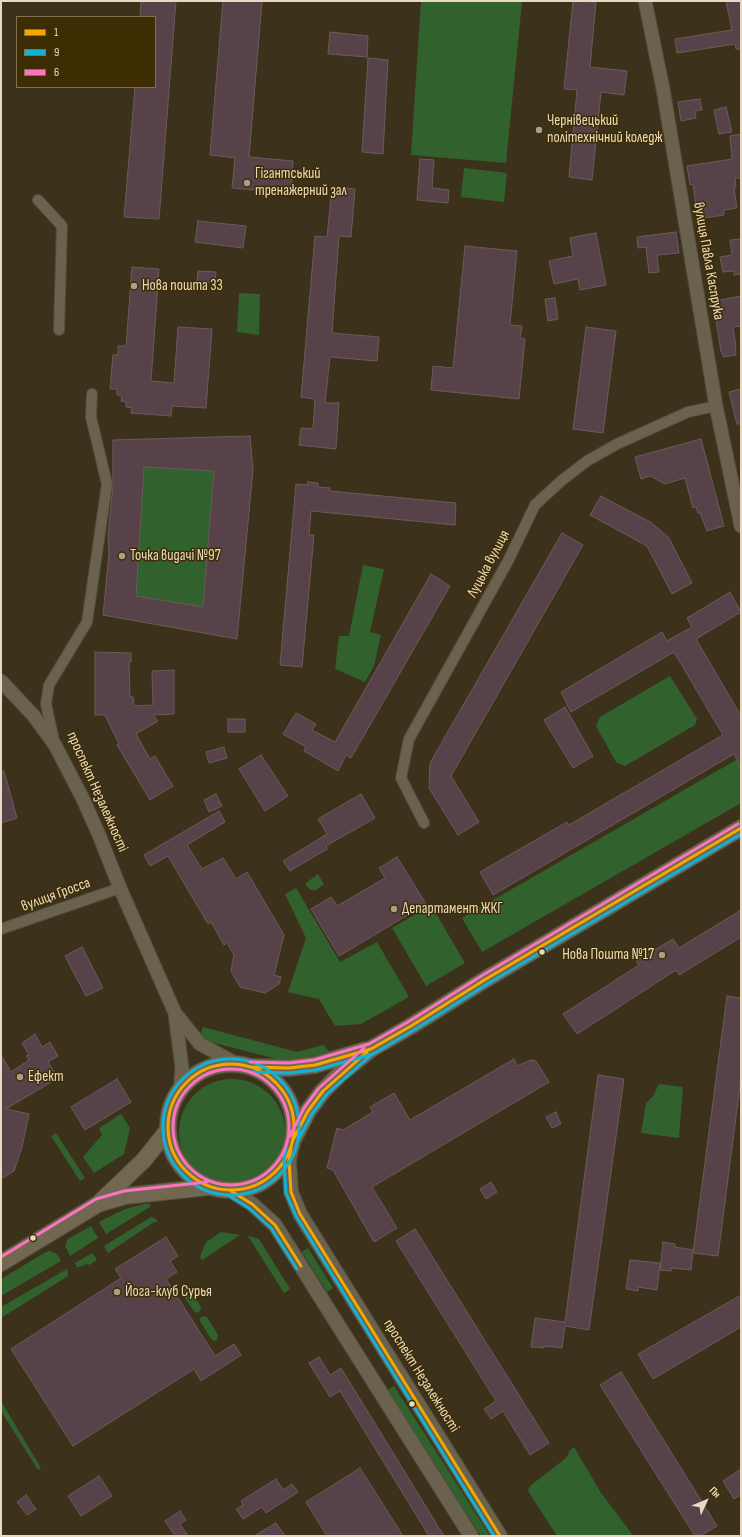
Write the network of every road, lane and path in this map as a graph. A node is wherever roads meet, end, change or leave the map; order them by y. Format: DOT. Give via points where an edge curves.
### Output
graph roads {
  1 [pos="645,1"];
  2 [pos="38,200"];
  3 [pos="59,330"];
  4 [pos="92,394"];
  5 [pos="716,406"];
  6 [pos="741,526"];
  7 [pos="1,681"];
  8 [pos="55,745"];
  9 [pos="424,823"];
  10 [pos="741,828"];
  11 [pos="120,888"];
  12 [pos="1,930"];
  13 [pos="175,1013"];
  14 [pos="371,1049"];
  15 [pos="243,1065"];
  16 [pos="180,1092"];
  17 [pos="167,1131"];
  18 [pos="292,1143"];
  19 [pos="208,1186"];
  20 [pos="231,1191"];
  21 [pos="98,1204"];
  22 [pos="1,1263"];
  23 [pos="471,1536"];
  24 [pos="500,1536"];
  1 -- 5 [label="street, вулиця Павла Каспрука" via="663,89"];
  2 -- 3 [label="street" via="62,226"];
  4 -- 8 [label="street, проспект Незалежності" via="91,417 107,484 87,622 49,685 46,704"];
  5 -- 6 [label="street, вулиця Павла Каспрука"];
  5 -- 9 [label="street, Луцька вулиця" via="688,412 617,444 587,461 535,506 508,561 408,739 401,778"];
  7 -- 8 [label="street" via="33,715"];
  8 -- 11 [label="street, проспект Незалежності" via="86,806"];
  10 -- 14 [label="main road"];
  11 -- 12 [label="street, вулиця Гросса"];
  11 -- 13 [label="street, проспект Незалежності"];
  13 -- 15 [label="street" via="200,1044"];
  13 -- 16 [label="street" via="182,1068"];
  14 -- 15 [label="main road" via="315,1065 289,1068"];
  14 -- 18 [label="main road" via="323,1092 308,1111"];
  15 -- 16 [label="main road" via="223,1064 210,1067 186,1082"];
  15 -- 18 [label="main road" via="268,1076 283,1091 294,1117"];
  16 -- 17 [label="main road" via="168,1117"];
  17 -- 19 [label="main road" via="171,1149 179,1165 187,1174"];
  17 -- 21 [label="main road" via="144,1160"];
  18 -- 20 [label="main road" via="282,1165 270,1178 249,1188"];
  18 -- 24 [label="main road, проспект Незалежності" via="289,1166 291,1192 300,1214"];
  19 -- 20 [label="main road"];
  19 -- 21 [label="main road" via="125,1196"];
  20 -- 23 [label="main road" via="252,1204 275,1226"];
  21 -- 22 [label="main road"];
}
